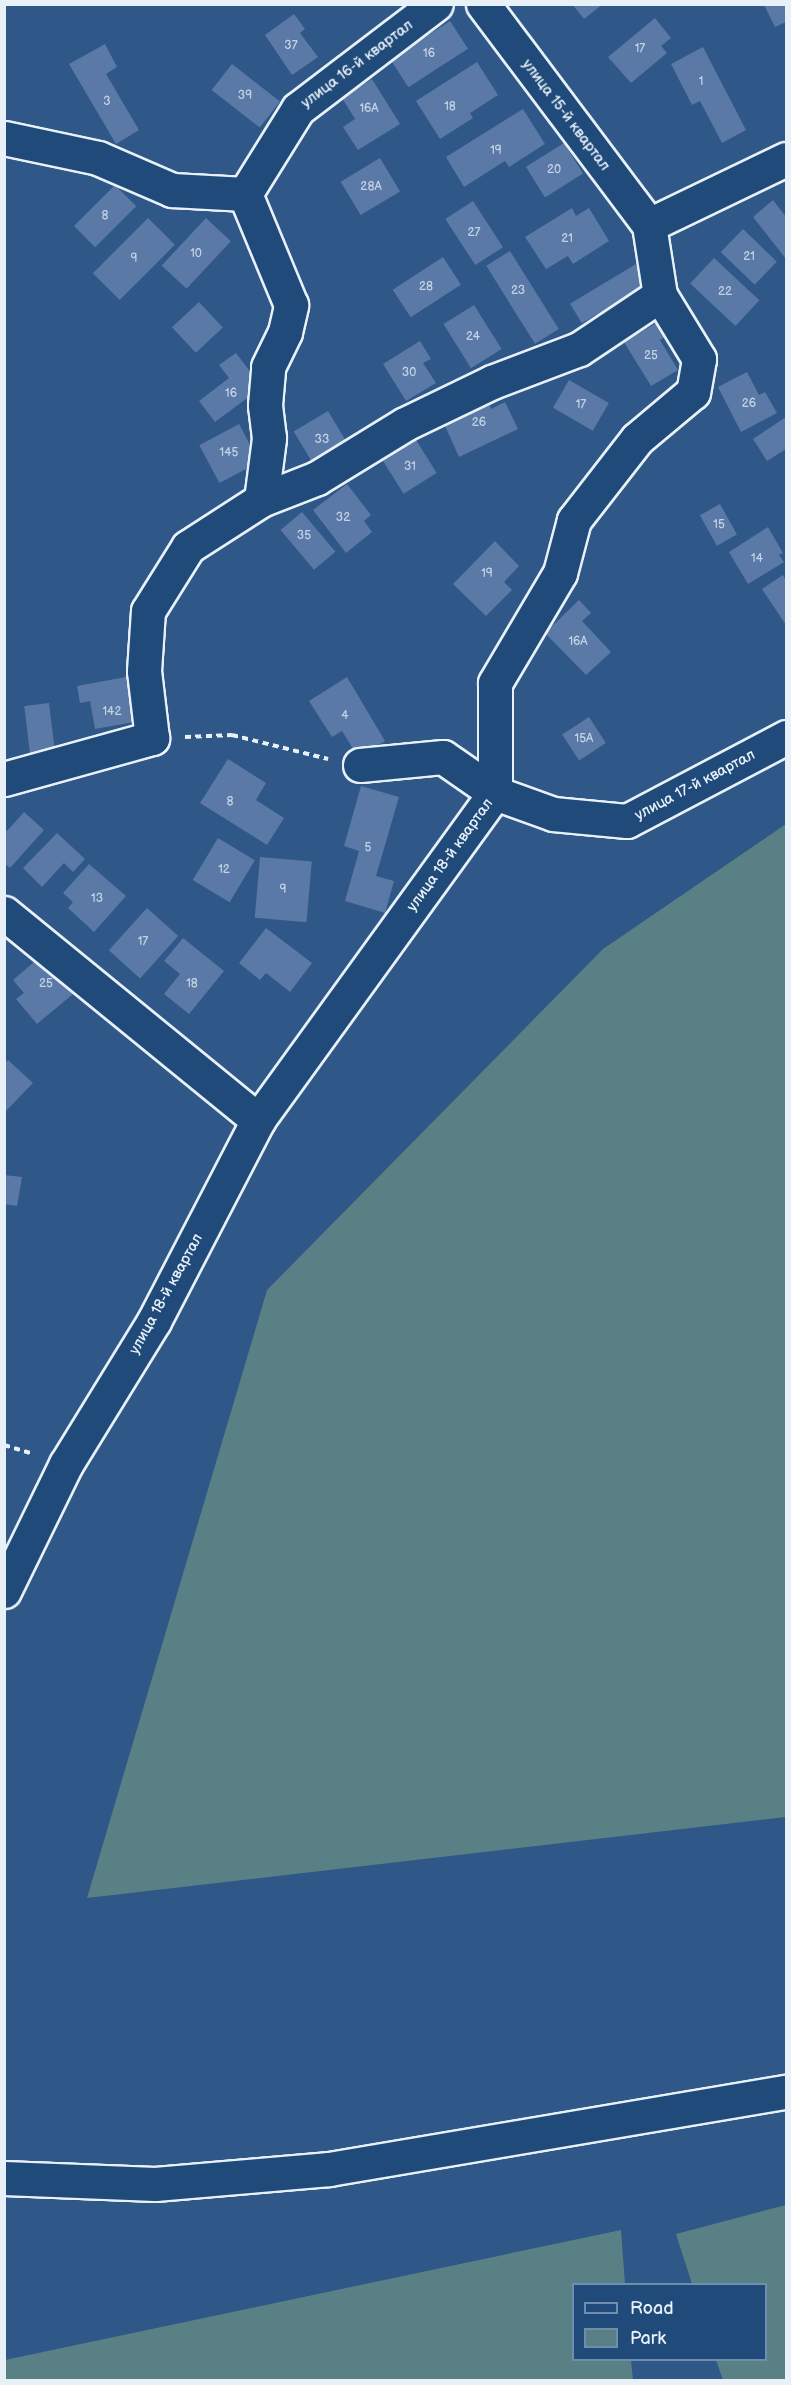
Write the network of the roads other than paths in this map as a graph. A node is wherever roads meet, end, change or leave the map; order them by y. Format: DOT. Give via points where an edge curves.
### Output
graph roads {
  1 [pos="436,4"];
  2 [pos="483,4"];
  3 [pos="4,138"];
  4 [pos="786,159"];
  5 [pos="245,194"];
  6 [pos="649,225"];
  7 [pos="660,295"];
  8 [pos="261,500"];
  9 [pos="786,737"];
  10 [pos="360,765"];
  11 [pos="4,779"];
  12 [pos="495,793"];
  13 [pos="4,913"];
  14 [pos="258,1120"];
  15 [pos="4,1591"];
  16 [pos="786,2092"];
  17 [pos="4,2178"];
  1 -- 5 [label="street, улица 16-й квартал" via="298,109"];
  2 -- 6 [label="street, улица 15-й квартал"];
  3 -- 5 [label="street" via="98,158 172,190"];
  4 -- 6 [label="street"];
  5 -- 8 [label="street" via="291,306 285,332 268,367 265,405 269,438"];
  6 -- 7 [label="street"];
  7 -- 8 [label="street" via="579,349 492,382 405,424 317,478"];
  7 -- 12 [label="street" via="699,359 693,392 637,439 574,520 560,573 495,683"];
  8 -- 11 [label="street" via="188,547 148,611 144,671 152,738"];
  9 -- 12 [label="street, улица 17-й квартал" via="627,821 553,813"];
  10 -- 12 [label="street, улица 18-й квартал" via="443,758"];
  12 -- 14 [label="street, улица 18-й квартал"];
  13 -- 14 [label="street"];
  14 -- 15 [label="street, улица 18-й квартал" via="154,1321 66,1464"];
  16 -- 17 [label="street" via="329,2169 155,2184"];
}
